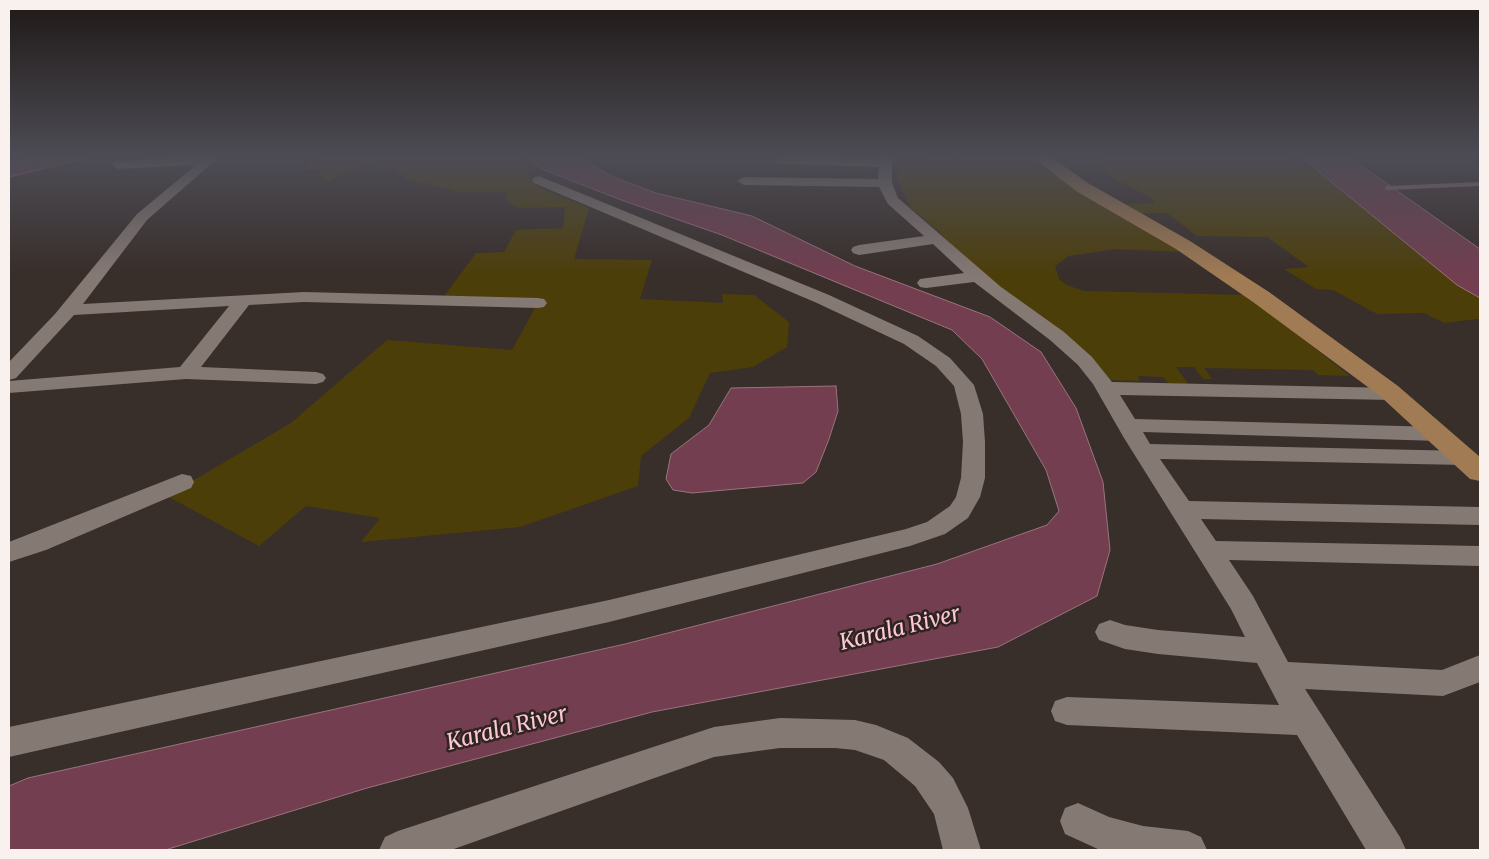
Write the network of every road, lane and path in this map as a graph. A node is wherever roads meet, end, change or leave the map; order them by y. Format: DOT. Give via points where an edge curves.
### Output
graph roads {
  1 [pos="166,197"];
  2 [pos="581,197"];
  3 [pos="890,197"];
  4 [pos="1099,197"];
  5 [pos="941,242"];
  6 [pos="859,250"];
  7 [pos="879,254"];
  8 [pos="979,276"];
  9 [pos="926,283"];
  10 [pos="244,300"];
  11 [pos="538,303"];
  12 [pos="68,310"];
  13 [pos="186,373"];
  14 [pos="9,374"];
  15 [pos="316,378"];
  16 [pos="9,387"];
  17 [pos="1106,388"];
  18 [pos="1393,394"];
  19 [pos="1127,426"];
  20 [pos="1439,434"];
  21 [pos="1144,451"];
  22 [pos="1473,465"];
  23 [pos="182,482"];
  24 [pos="1182,510"];
  25 [pos="1480,516"];
  26 [pos="1207,550"];
  27 [pos="9,552"];
  28 [pos="1480,556"];
  29 [pos="1110,632"];
  30 [pos="1273,663"];
  31 [pos="1480,668"];
  32 [pos="1067,710"];
  33 [pos="1306,721"];
  34 [pos="9,742"];
  35 [pos="1078,821"];
  36 [pos="398,850"];
  37 [pos="962,850"];
  38 [pos="1188,850"];
  39 [pos="1387,850"];
  1 -- 12 [label="street" via="142,217"];
  2 -- 34 [label="street" via="823,299 911,340 943,362 964,385 972,414 973,478 968,497 959,512 936,528 910,537 609,612"];
  3 -- 5 [label="street"];
  4 -- 18 [label="main road" via="1209,261"];
  5 -- 6 [label="street"];
  5 -- 7 [label="street"];
  5 -- 8 [label="street"];
  8 -- 9 [label="street"];
  8 -- 17 [label="street" via="994,291 1057,336 1085,361"];
  10 -- 11 [label="street" via="356,297"];
  10 -- 12 [label="street"];
  10 -- 13 [label="street"];
  12 -- 14 [label="street"];
  13 -- 15 [label="street"];
  13 -- 16 [label="street"];
  17 -- 18 [label="street"];
  17 -- 19 [label="street"];
  18 -- 20 [label="main road"];
  19 -- 20 [label="street"];
  19 -- 21 [label="street"];
  20 -- 22 [label="main road"];
  21 -- 22 [label="street"];
  21 -- 24 [label="street"];
  23 -- 27 [label="street"];
  24 -- 25 [label="street"];
  24 -- 26 [label="street"];
  26 -- 28 [label="street"];
  26 -- 30 [label="street" via="1243,604"];
  29 -- 30 [label="street"];
  30 -- 31 [label="street" via="1443,682"];
  30 -- 33 [label="street"];
  32 -- 33 [label="street"];
  33 -- 39 [label="street"];
  35 -- 38 [label="street" via="1105,834 1143,845"];
  36 -- 37 [label="street" via="714,742 780,733 856,735 876,740 912,760 940,790 950,808"];
}
